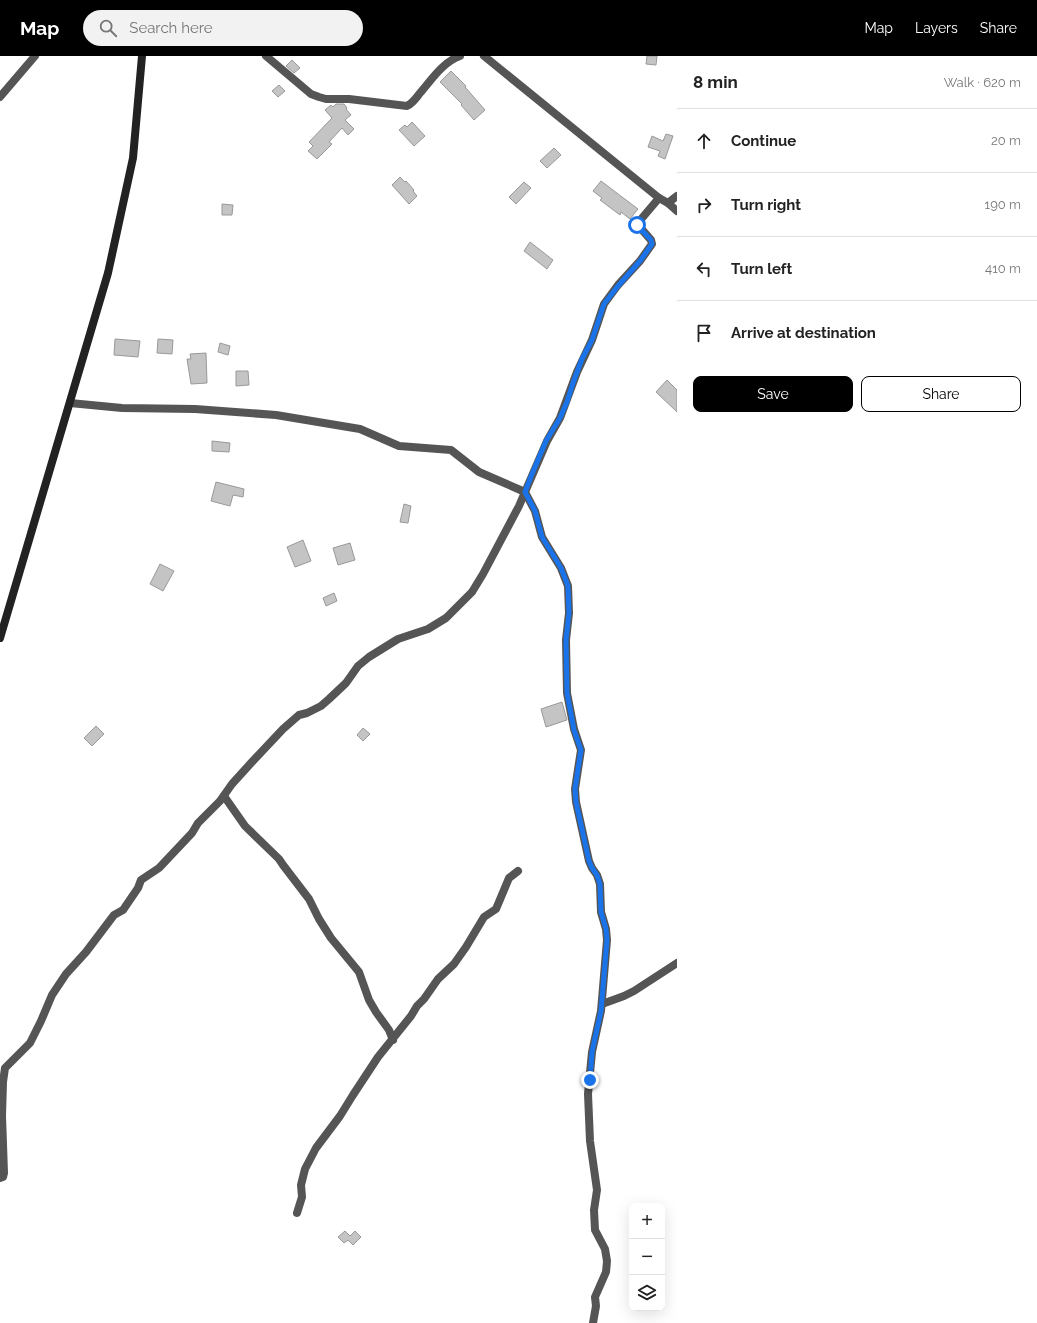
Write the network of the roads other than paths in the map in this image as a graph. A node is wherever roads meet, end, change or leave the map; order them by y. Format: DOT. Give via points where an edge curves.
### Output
graph roads {
  1 [pos="36,56"];
  2 [pos="142,56"];
  3 [pos="266,56"];
  4 [pos="460,56"];
  5 [pos="484,56"];
  6 [pos="0,97"];
  7 [pos="677,196"];
  8 [pos="659,198"];
  9 [pos="668,203"];
  10 [pos="677,211"];
  11 [pos="70,403"];
  12 [pos="525,492"];
  13 [pos="0,638"];
  14 [pos="224,796"];
  15 [pos="518,871"];
  16 [pos="677,963"];
  17 [pos="602,1004"];
  18 [pos="393,1040"];
  19 [pos="0,1178"];
  20 [pos="297,1213"];
  21 [pos="593,1323"];
  1 -- 6 [label="street"];
  2 -- 11 [label="street" via="133,158 108,273"];
  3 -- 4 [label="street" via="311,94 319,97 407,106 448,62"];
  5 -- 8 [label="street"];
  7 -- 9 [label="street"];
  8 -- 9 [label="street"];
  8 -- 12 [label="street" via="637,224 652,244 604,304 567,402 546,441"];
  9 -- 10 [label="street"];
  11 -- 12 [label="street" via="276,415 360,429 399,446 450,450 479,472"];
  11 -- 13 [label="street"];
  12 -- 14 [label="street" via="472,592 446,618 428,629 398,639 358,666 346,683 321,706 299,715 283,729"];
  12 -- 17 [label="street" via="535,511 542,537 561,568 568,586 567,693 574,730 581,750 575,789 576,802 589,861 600,884 601,912 606,929"];
  14 -- 18 [label="street" via="245,826 279,858 309,899 331,938 359,972 369,1000"];
  14 -- 19 [label="street" via="159,868 141,880 123,910 114,915 66,974 52,996 30,1043 5,1068 2,1116 4,1173"];
  15 -- 18 [label="street" via="509,878 496,909 484,917 454,964 416,1006"];
  16 -- 17 [label="street" via="634,991"];
  17 -- 21 [label="street" via="592,1052 588,1105 597,1190 594,1210 596,1230 605,1249 607,1261 606,1272 595,1297"];
  18 -- 20 [label="street" via="378,1057 316,1148 305,1169 301,1185 302,1197"];
}
